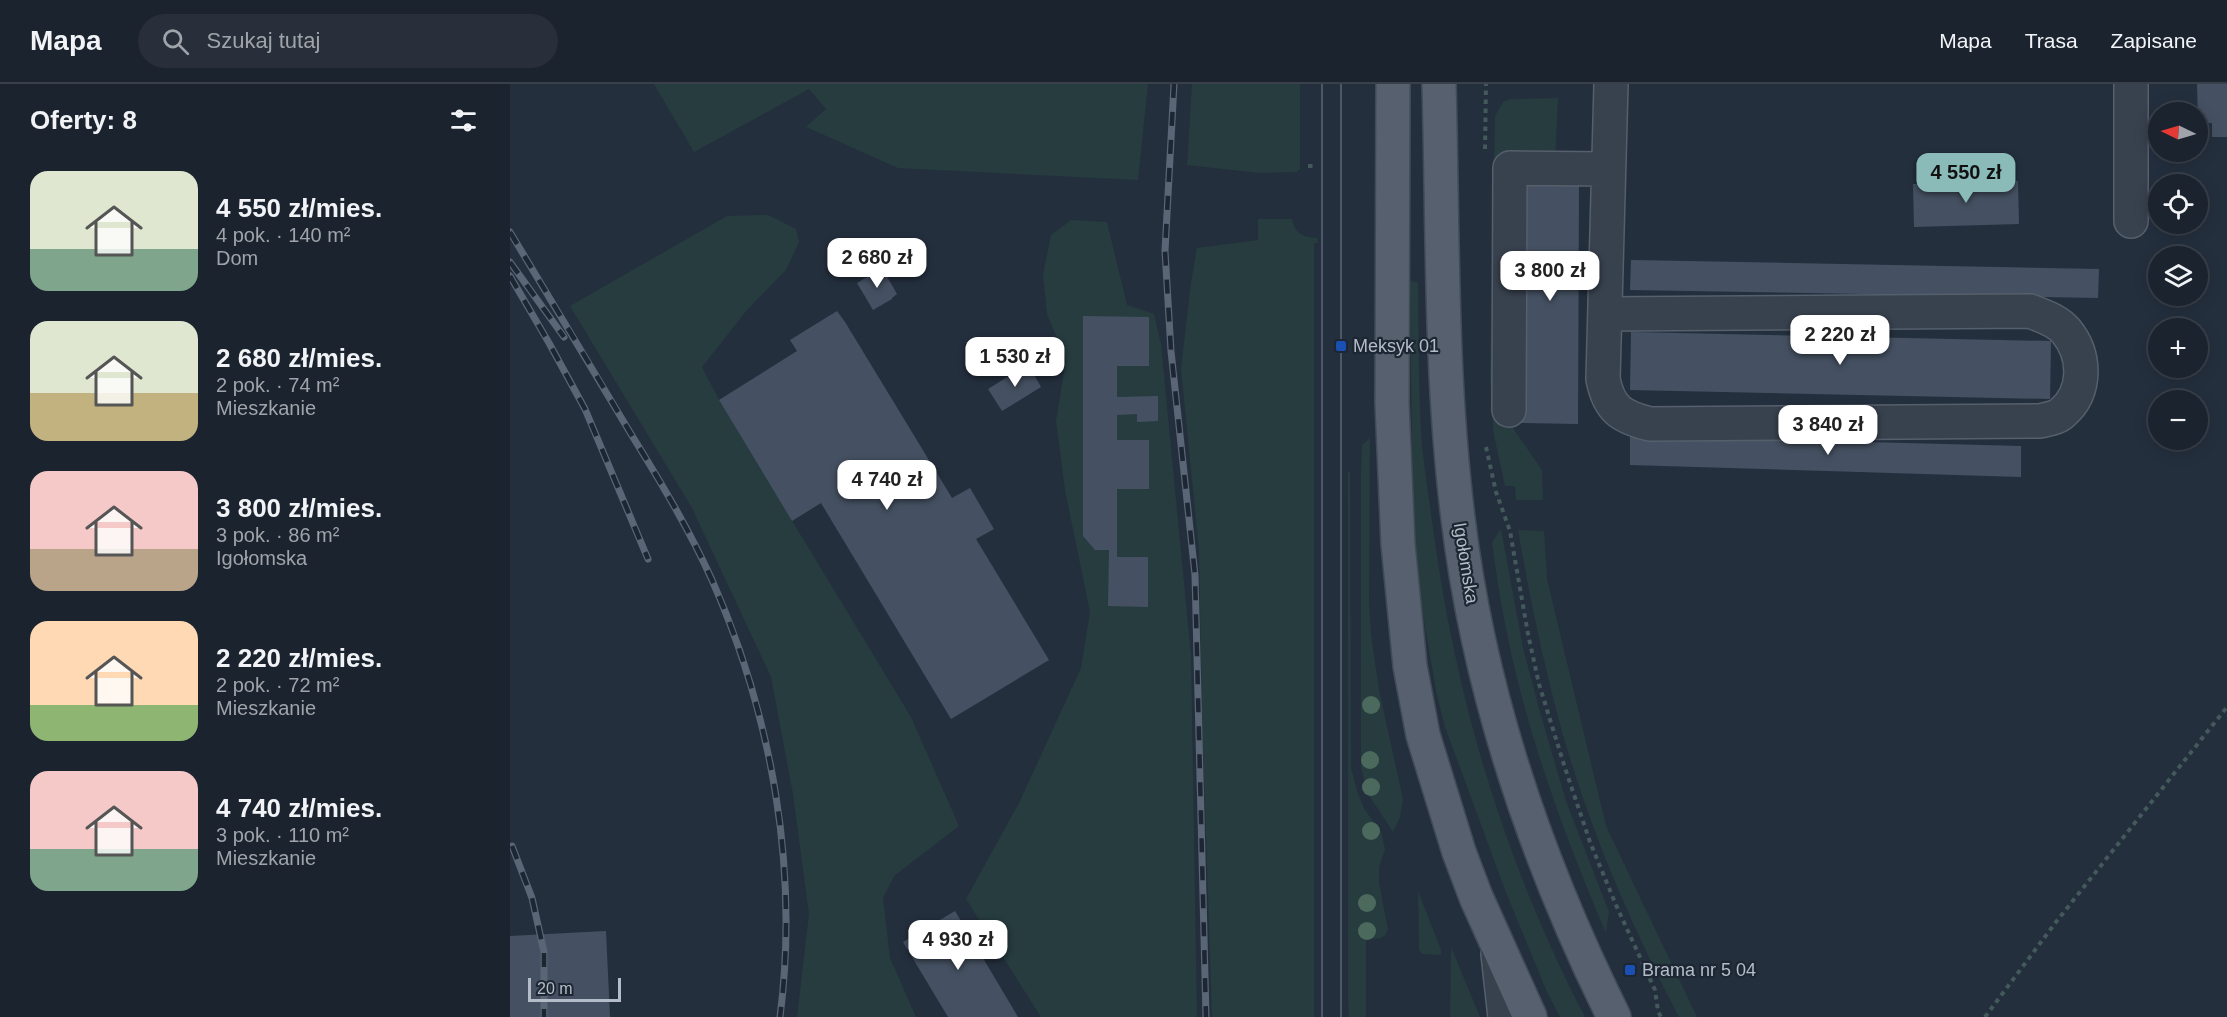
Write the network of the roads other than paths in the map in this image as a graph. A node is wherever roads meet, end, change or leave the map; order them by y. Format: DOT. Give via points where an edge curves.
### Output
graph roads {
  1 [pos="1393,84"];
  2 [pos="1439,84"];
  3 [pos="1611,84"];
  4 [pos="2131,84"];
  5 [pos="1608,169"];
  6 [pos="2131,221"];
  7 [pos="1605,314"];
  8 [pos="1509,410"];
  9 [pos="1497,946"];
  10 [pos="1505,1017"];
  11 [pos="1530,1017"];
  12 [pos="1614,1017"];
  1 -- 9 [label="main road" via="1392,414 1398,544 1410,666 1423,735 1441,795"];
  2 -- 12 [label="main road, Igołomska" via="1446,375 1465,570 1515,780 1572,928"];
  3 -- 5 [label="lane"];
  4 -- 6 [label="lane"];
  5 -- 7 [label="lane"];
  5 -- 8 [label="lane" via="1510,168"];
  7 -- 7 [label="lane" via="2030,311 2065,329 2076,346 2082,368 2077,396 2060,415 2040,421 1650,424 1630,419 1607,397 1603,379"];
  9 -- 10 [label="lane"];
  9 -- 11 [label="main road"];
}
